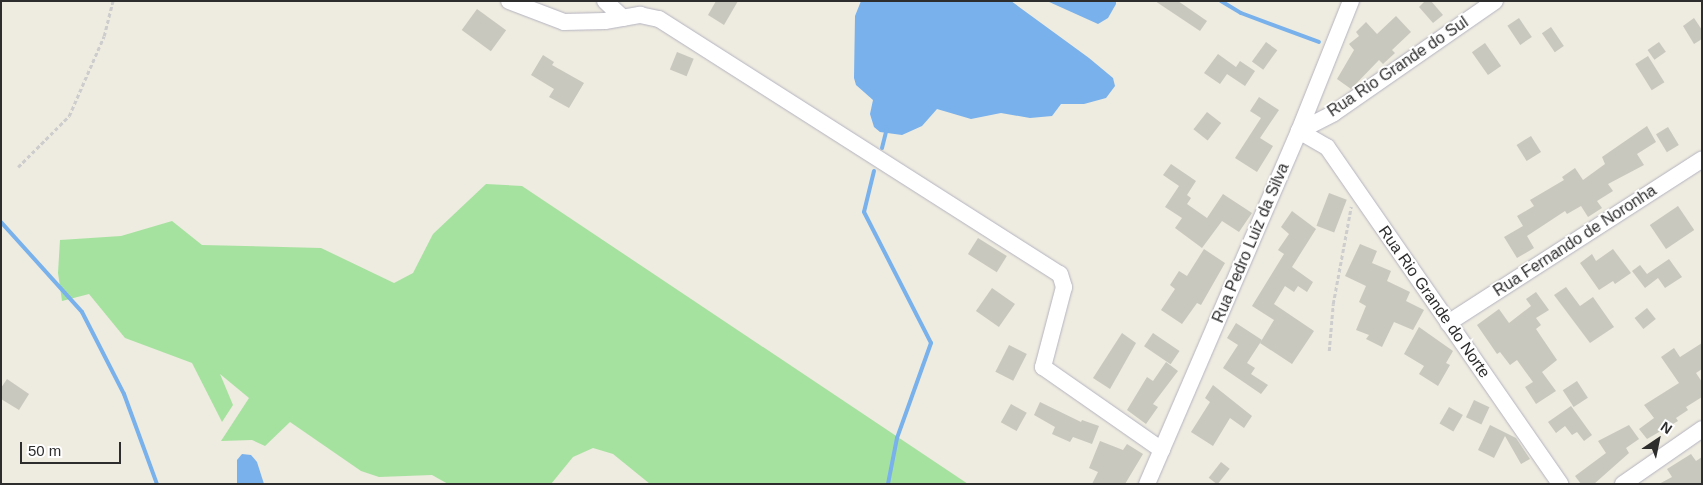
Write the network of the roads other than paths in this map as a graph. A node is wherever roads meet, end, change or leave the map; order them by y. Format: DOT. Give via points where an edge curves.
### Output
graph roads {
  1 [pos="509,1"];
  2 [pos="605,1"];
  3 [pos="1351,1"];
  4 [pos="1495,1"];
  5 [pos="623,18"];
  6 [pos="1299,131"];
  7 [pos="1702,159"];
  8 [pos="1448,323"];
  9 [pos="1702,429"];
  10 [pos="1162,450"];
  11 [pos="1552,480"];
  12 [pos="1147,484"];
  13 [pos="1623,484"];
  1 -- 5 [label="street" via="564,22"];
  2 -- 5 [label="street"];
  3 -- 6 [label="street, Rua Pedro Luiz da Silva"];
  4 -- 6 [label="street, Rua Rio Grande do Sul" via="1334,113"];
  5 -- 10 [label="street" via="640,15 659,19 1060,274 1064,287 1043,367"];
  6 -- 8 [label="street, Rua Rio Grande do Norte" via="1326,148"];
  6 -- 10 [label="street, Rua Pedro Luiz da Silva"];
  7 -- 8 [label="street, Rua Fernando de Noronha"];
  8 -- 11 [label="street, Rua Rio Grande do Norte"];
  9 -- 13 [label="street"];
  10 -- 12 [label="street, Rua Pedro Luiz da Silva"];
}
